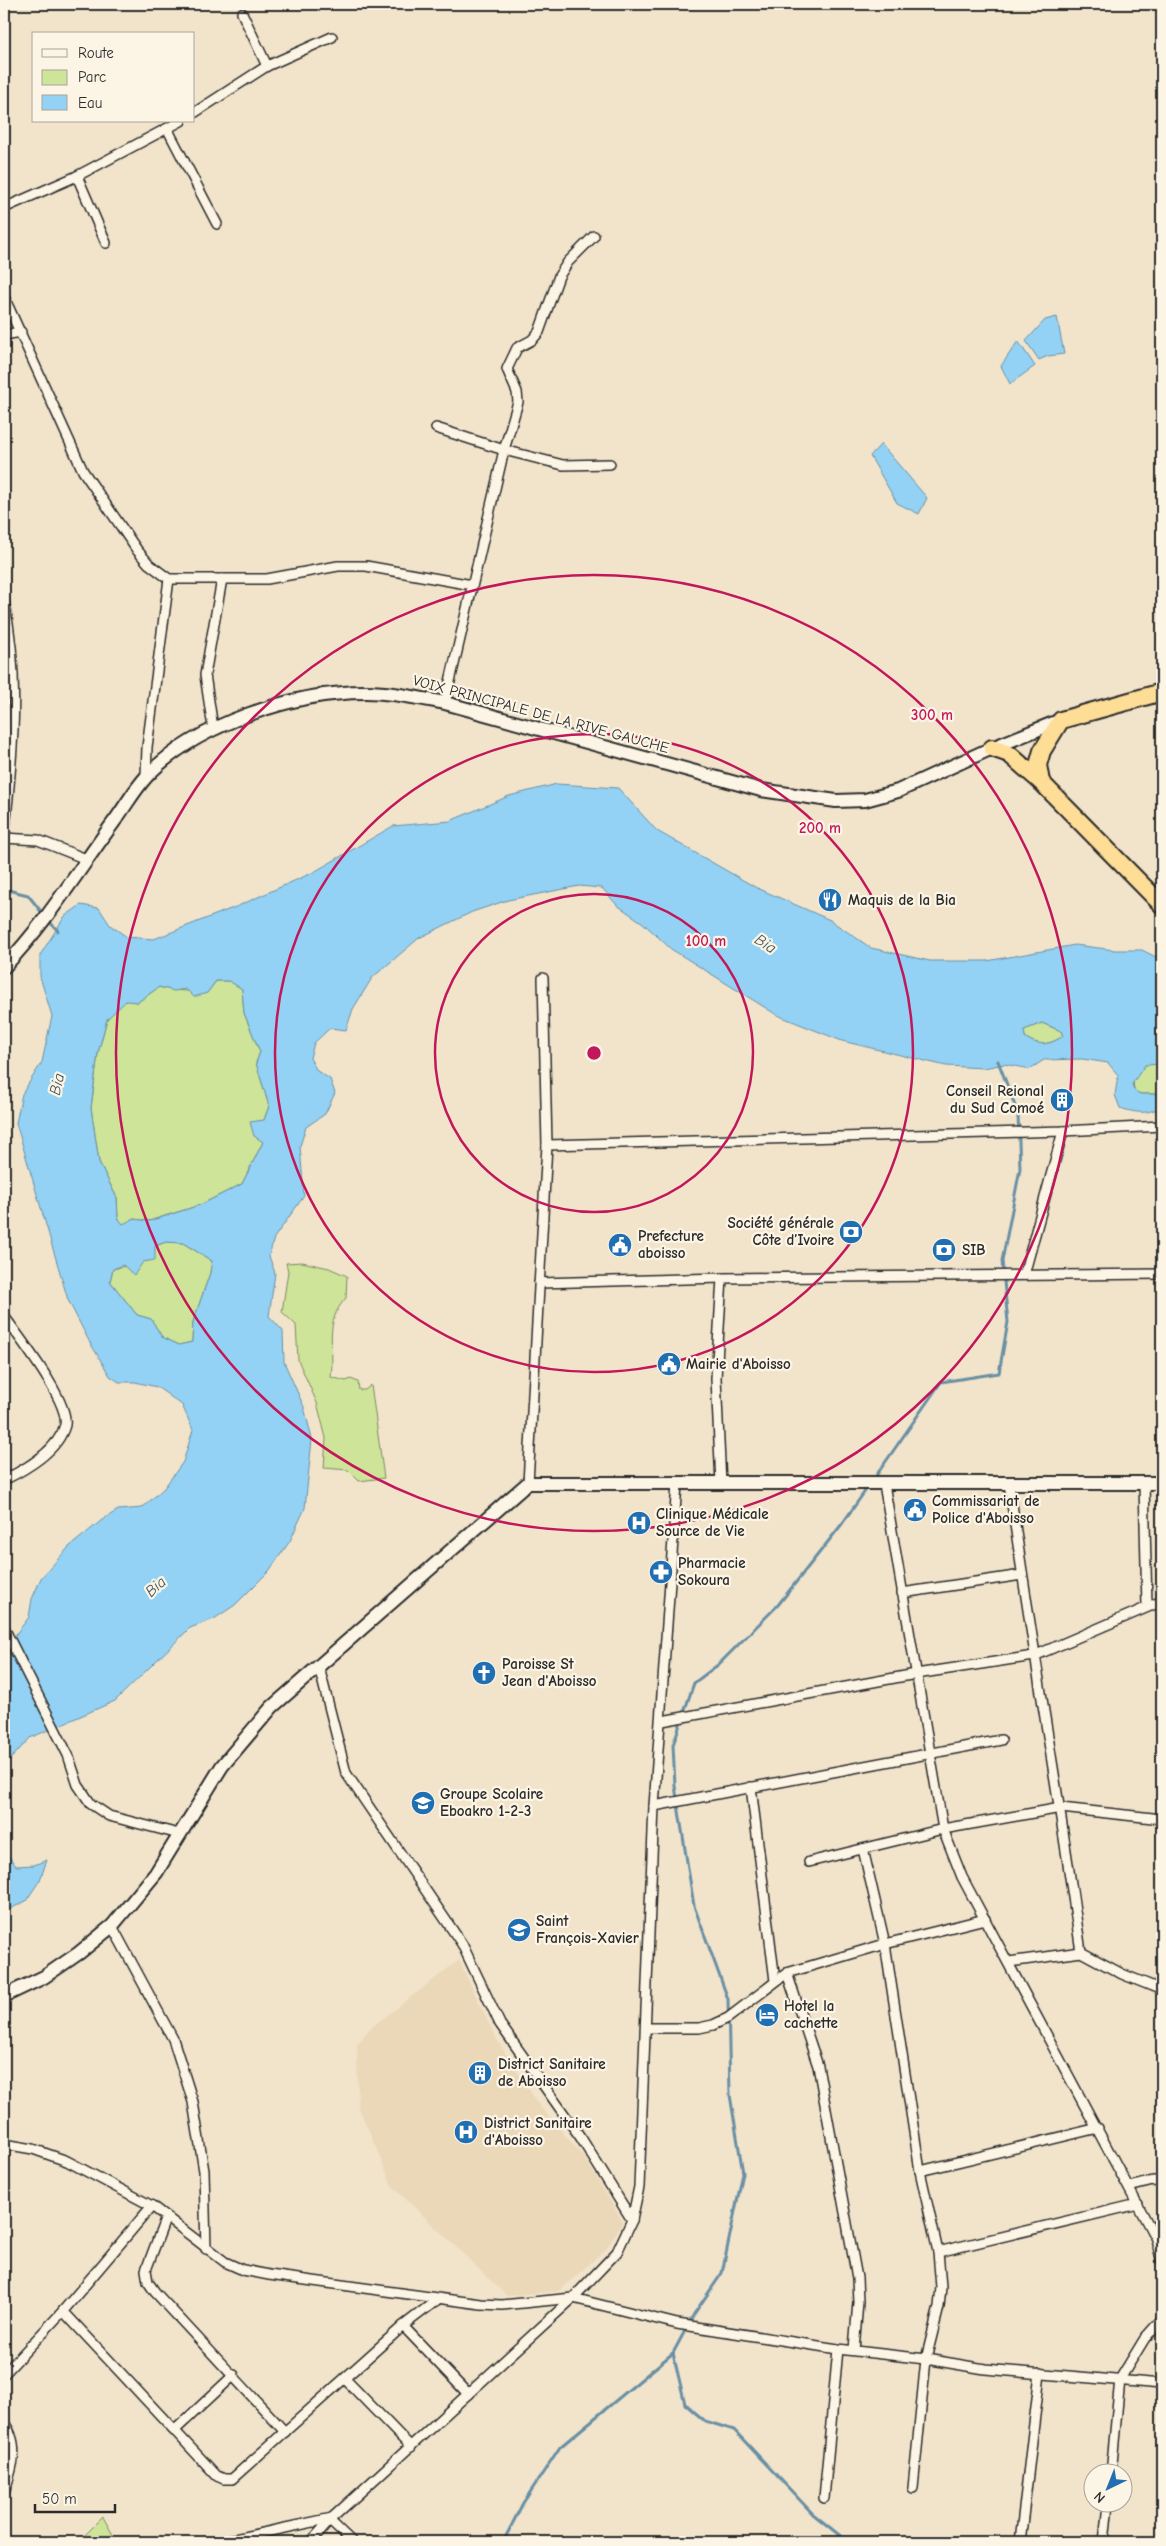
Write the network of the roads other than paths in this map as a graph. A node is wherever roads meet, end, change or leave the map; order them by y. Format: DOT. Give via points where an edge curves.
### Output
graph roads {
  1 [pos="242,13"];
  2 [pos="332,37"];
  3 [pos="267,66"];
  4 [pos="195,112"];
  5 [pos="180,122"];
  6 [pos="168,130"];
  7 [pos="77,176"];
  8 [pos="4,208"];
  9 [pos="217,224"];
  10 [pos="594,236"];
  11 [pos="106,243"];
  12 [pos="4,297"];
  13 [pos="21,332"];
  14 [pos="4,335"];
  15 [pos="436,428"];
  16 [pos="504,450"];
  17 [pos="610,464"];
  18 [pos="169,579"];
  19 [pos="222,580"];
  20 [pos="472,585"];
  21 [pos="4,602"];
  22 [pos="1162,692"];
  23 [pos="445,703"];
  24 [pos="1061,720"];
  25 [pos="214,728"];
  26 [pos="992,748"];
  27 [pos="146,777"];
  28 [pos="1041,782"];
  29 [pos="4,838"];
  30 [pos="86,859"];
  31 [pos="1162,905"];
  32 [pos="4,967"];
  33 [pos="543,978"];
  34 [pos="1162,1126"];
  35 [pos="1063,1131"];
  36 [pos="547,1145"];
  37 [pos="1162,1274"];
  38 [pos="1024,1275"];
  39 [pos="722,1278"];
  40 [pos="539,1283"];
  41 [pos="4,1316"];
  42 [pos="4,1480"];
  43 [pos="528,1483"];
  44 [pos="1144,1483"];
  45 [pos="1162,1483"];
  46 [pos="677,1484"];
  47 [pos="721,1484"];
  48 [pos="884,1484"];
  49 [pos="1009,1484"];
  50 [pos="1022,1575"];
  51 [pos="902,1593"];
  52 [pos="1162,1601"];
  53 [pos="1147,1606"];
  54 [pos="4,1628"];
  55 [pos="1034,1656"];
  56 [pos="319,1667"];
  57 [pos="916,1674"];
  58 [pos="662,1721"];
  59 [pos="1001,1740"];
  60 [pos="930,1753"];
  61 [pos="751,1787"];
  62 [pos="654,1806"];
  63 [pos="1061,1808"];
  64 [pos="1162,1819"];
  65 [pos="943,1830"];
  66 [pos="179,1834"];
  67 [pos="863,1849"];
  68 [pos="809,1862"];
  69 [pos="985,1919"];
  70 [pos="112,1926"];
  71 [pos="885,1944"];
  72 [pos="1081,1952"];
  73 [pos="1009,1962"];
  74 [pos="787,1973"];
  75 [pos="776,1981"];
  76 [pos="1162,1990"];
  77 [pos="4,1996"];
  78 [pos="647,2028"];
  79 [pos="1098,2128"];
  80 [pos="4,2144"];
  81 [pos="920,2171"];
  82 [pos="1162,2182"];
  83 [pos="1129,2188"];
  84 [pos="1138,2204"];
  85 [pos="152,2206"];
  86 [pos="166,2217"];
  87 [pos="632,2220"];
  88 [pos="206,2249"];
  89 [pos="938,2252"];
  90 [pos="1162,2262"];
  91 [pos="573,2298"];
  92 [pos="438,2300"];
  93 [pos="63,2311"];
  94 [pos="1162,2319"];
  95 [pos="403,2326"];
  96 [pos="838,2348"];
  97 [pos="854,2350"];
  98 [pos="926,2359"];
  99 [pos="1040,2373"];
  100 [pos="4,2374"];
  101 [pos="234,2375"];
  102 [pos="345,2379"];
  103 [pos="1120,2379"];
  104 [pos="1162,2384"];
  105 [pos="468,2394"];
  106 [pos="4,2423"];
  107 [pos="174,2430"];
  108 [pos="285,2432"];
  109 [pos="410,2447"];
  110 [pos="1112,2464"];
  111 [pos="913,2488"];
  112 [pos="4,2493"];
  113 [pos="824,2498"];
  114 [pos="1107,2514"];
  115 [pos="331,2520"];
  116 [pos="220,2542"];
  117 [pos="311,2542"];
  118 [pos="352,2542"];
  119 [pos="1020,2542"];
  120 [pos="1104,2542"];
  1 -- 3 [label="street"];
  2 -- 3 [label="street"];
  3 -- 4 [label="street"];
  5 -- 6 [label="street"];
  6 -- 7 [label="street"];
  6 -- 9 [label="street"];
  7 -- 8 [label="street"];
  7 -- 11 [label="street"];
  10 -- 16 [label="street" via="568,262 559,276 536,336 517,348 509,364 508,375 517,392 518,402"];
  12 -- 13 [label="street"];
  13 -- 14 [label="street"];
  13 -- 18 [label="street" via="83,471 137,550"];
  15 -- 16 [label="street"];
  16 -- 17 [label="street" via="563,465"];
  16 -- 20 [label="street"];
  18 -- 19 [label="street"];
  18 -- 27 [label="street"];
  19 -- 20 [label="street" via="267,579 338,566 366,566"];
  19 -- 25 [label="street" via="205,676"];
  20 -- 23 [label="street"];
  21 -- 29 [label="street" via="13,673 14,727"];
  22 -- 24 [label="highway"];
  23 -- 25 [label="main road, VOIX PRINCIPALE DE LA RIVE GAUCHE" via="375,693 322,695 280,705"];
  23 -- 26 [label="main road, VOIX PRINCIPALE DE LA RIVE GAUCHE" via="761,790 836,802 865,800 898,791"];
  24 -- 26 [label="main road, VOIX PRINCIPALE DE LA RIVE GAUCHE"];
  24 -- 28 [label="highway" via="1042,751 1038,765"];
  25 -- 27 [label="main road, VOIX PRINCIPALE DE LA RIVE GAUCHE" via="168,757"];
  26 -- 28 [label="highway" via="1009,754"];
  27 -- 30 [label="main road, VOIX PRINCIPALE DE LA RIVE GAUCHE"];
  28 -- 31 [label="highway"];
  29 -- 30 [label="street" via="38,840"];
  30 -- 32 [label="main road, VOIX PRINCIPALE DE LA RIVE GAUCHE" via="57,903"];
  33 -- 36 [label="street"];
  34 -- 35 [label="street"];
  35 -- 36 [label="street"];
  35 -- 38 [label="street"];
  36 -- 40 [label="street"];
  37 -- 38 [label="street"];
  38 -- 39 [label="street"];
  39 -- 40 [label="street"];
  39 -- 47 [label="street" via="716,1378"];
  40 -- 43 [label="street"];
  41 -- 42 [label="street" via="57,1394 65,1412 65,1425 54,1444 20,1472"];
  43 -- 46 [label="main road"];
  43 -- 56 [label="main road"];
  44 -- 45 [label="main road"];
  44 -- 49 [label="main road"];
  44 -- 53 [label="street"];
  46 -- 47 [label="main road"];
  46 -- 58 [label="street"];
  47 -- 48 [label="main road"];
  48 -- 49 [label="main road"];
  48 -- 51 [label="street"];
  49 -- 50 [label="street"];
  50 -- 51 [label="street"];
  50 -- 55 [label="street"];
  51 -- 57 [label="street"];
  52 -- 53 [label="street"];
  53 -- 55 [label="street"];
  54 -- 66 [label="street" via="68,1755 78,1785 91,1804 109,1816"];
  55 -- 57 [label="street"];
  55 -- 63 [label="street"];
  56 -- 66 [label="main road" via="272,1707 245,1737 222,1766"];
  56 -- 87 [label="street" via="346,1773 462,1944 500,2024 580,2138"];
  57 -- 58 [label="street"];
  57 -- 60 [label="street"];
  58 -- 62 [label="street"];
  59 -- 60 [label="street"];
  60 -- 61 [label="street"];
  60 -- 65 [label="street"];
  61 -- 62 [label="street"];
  61 -- 75 [label="street"];
  62 -- 78 [label="street"];
  63 -- 64 [label="street"];
  63 -- 65 [label="street"];
  63 -- 72 [label="street"];
  65 -- 67 [label="street"];
  65 -- 69 [label="street" via="962,1877"];
  66 -- 70 [label="main road" via="156,1873"];
  67 -- 68 [label="street"];
  67 -- 71 [label="street"];
  69 -- 71 [label="street"];
  69 -- 73 [label="street"];
  70 -- 77 [label="main road" via="44,1977"];
  70 -- 88 [label="street" via="173,2039 193,2102 204,2171"];
  71 -- 74 [label="street"];
  71 -- 81 [label="street"];
  72 -- 73 [label="street"];
  72 -- 76 [label="street" via="1122,1974"];
  73 -- 79 [label="street"];
  74 -- 75 [label="street"];
  74 -- 97 [label="street" via="818,2066 857,2278"];
  75 -- 78 [label="street" via="728,2018 713,2025"];
  78 -- 87 [label="street" via="639,2187"];
  79 -- 81 [label="street"];
  79 -- 83 [label="street"];
  80 -- 85 [label="street" via="34,2148 67,2161"];
  81 -- 89 [label="street"];
  82 -- 83 [label="street"];
  83 -- 84 [label="street"];
  84 -- 89 [label="street"];
  84 -- 90 [label="street" via="1156,2239"];
  85 -- 86 [label="street"];
  85 -- 93 [label="street"];
  86 -- 88 [label="street"];
  86 -- 101 [label="street" via="146,2270 148,2282"];
  87 -- 91 [label="street" via="617,2252"];
  88 -- 92 [label="street" via="243,2270"];
  89 -- 98 [label="street" via="940,2300"];
  91 -- 92 [label="street" via="502,2305"];
  91 -- 96 [label="street" via="678,2324"];
  91 -- 105 [label="street"];
  92 -- 95 [label="street"];
  93 -- 100 [label="street"];
  93 -- 107 [label="street"];
  94 -- 103 [label="street" via="1145,2338"];
  95 -- 102 [label="street"];
  95 -- 105 [label="street"];
  96 -- 97 [label="street"];
  96 -- 113 [label="street"];
  97 -- 98 [label="street"];
  98 -- 99 [label="street" via="985,2369"];
  98 -- 111 [label="street"];
  99 -- 103 [label="street"];
  99 -- 119 [label="street"];
  101 -- 107 [label="street"];
  101 -- 108 [label="street"];
  102 -- 108 [label="street"];
  102 -- 109 [label="street"];
  103 -- 104 [label="street"];
  103 -- 110 [label="street"];
  105 -- 109 [label="street"];
  106 -- 112 [label="street" via="14,2443 14,2460"];
  107 -- 108 [label="street" via="217,2476 224,2479 232,2479"];
  109 -- 115 [label="street"];
  114 -- 120 [label="street"];
  115 -- 116 [label="street"];
  115 -- 117 [label="street"];
  115 -- 118 [label="street"];
}
